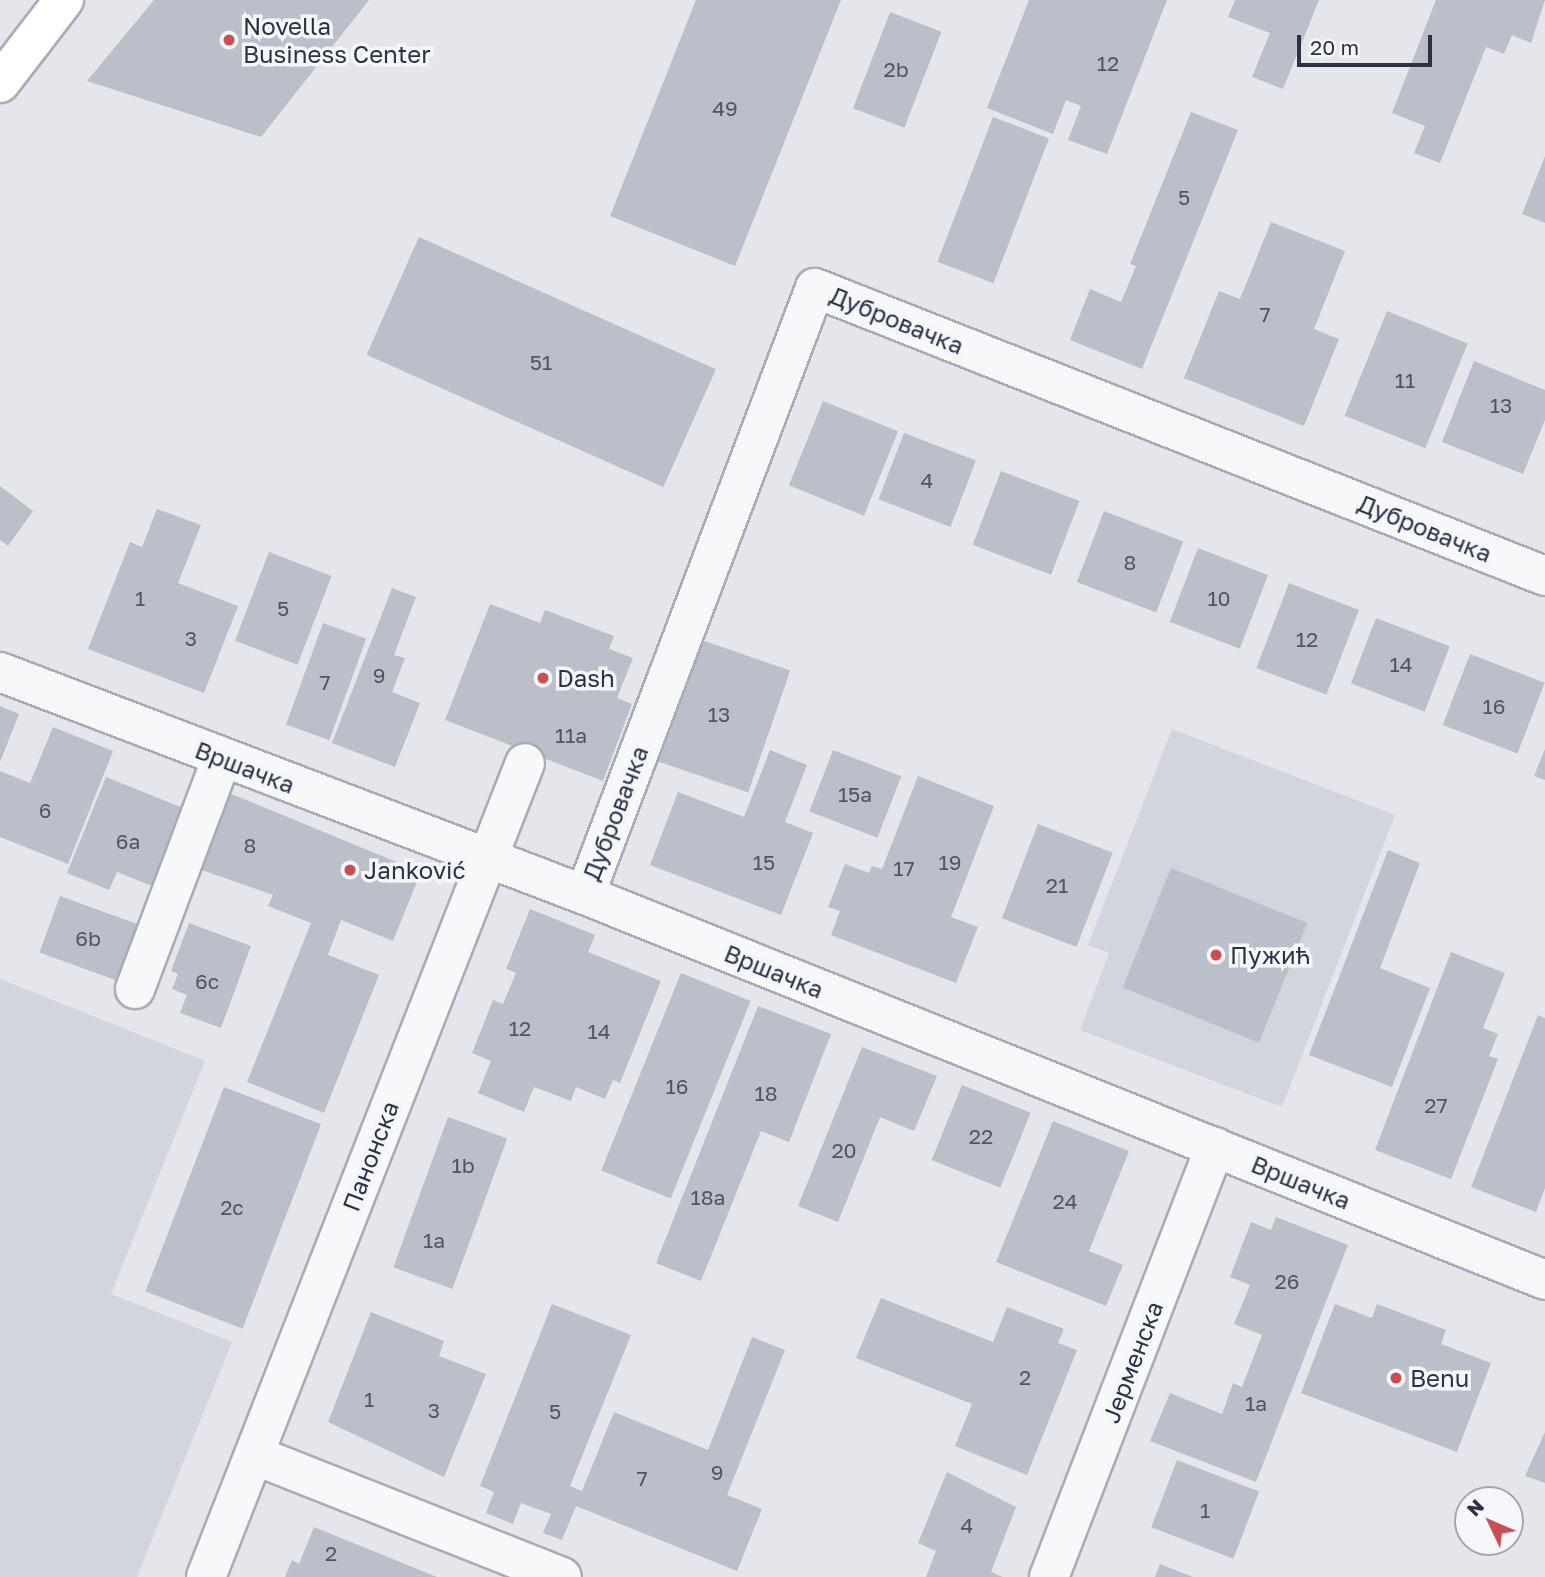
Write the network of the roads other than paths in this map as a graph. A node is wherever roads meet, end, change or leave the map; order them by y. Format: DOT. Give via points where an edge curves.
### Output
graph roads {
  1 [pos="64,0"];
  2 [pos="0,83"];
  3 [pos="1545,576"];
  4 [pos="0,672"];
  5 [pos="222,758"];
  6 [pos="525,763"];
  7 [pos="486,858"];
  8 [pos="584,895"];
  9 [pos="135,989"];
  10 [pos="1215,1147"];
  11 [pos="1545,1280"];
  12 [pos="254,1455"];
  13 [pos="206,1577"];
  14 [pos="562,1577"];
  15 [pos="1049,1577"];
  1 -- 2 [label="main road"];
  3 -- 8 [label="street, Дубровачка" via="815,288"];
  4 -- 5 [label="street, Вршачка"];
  5 -- 7 [label="street, Вршачка"];
  5 -- 9 [label="street"];
  6 -- 7 [label="street, Панонска"];
  7 -- 8 [label="street, Вршачка"];
  7 -- 12 [label="street, Панонска"];
  8 -- 10 [label="street, Вршачка"];
  10 -- 11 [label="street, Вршачка"];
  10 -- 15 [label="street, Јерменска"];
  12 -- 13 [label="street, Панонска"];
  12 -- 14 [label="street"];
}
